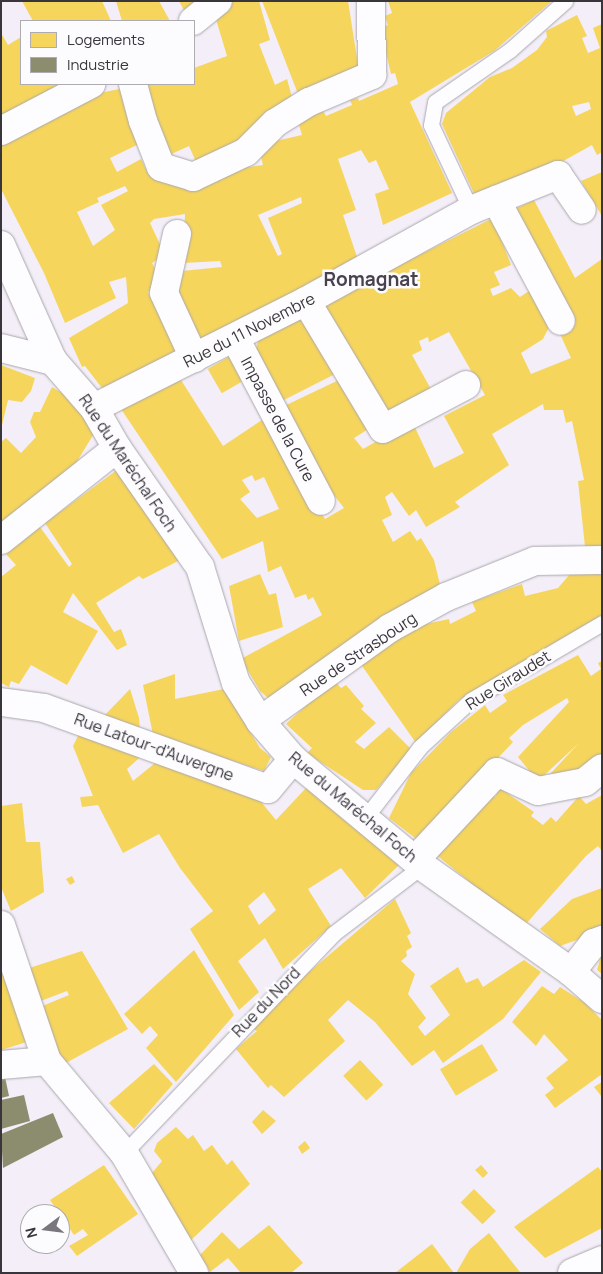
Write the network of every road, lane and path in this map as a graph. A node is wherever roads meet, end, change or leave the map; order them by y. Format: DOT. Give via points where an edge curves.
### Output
graph roads {
  1 [pos="218,1"];
  2 [pos="371,1"];
  3 [pos="564,1"];
  4 [pos="193,20"];
  5 [pos="89,85"];
  6 [pos="133,85"];
  7 [pos="1,131"];
  8 [pos="496,200"];
  9 [pos="471,210"];
  10 [pos="582,210"];
  11 [pos="177,234"];
  12 [pos="1,245"];
  13 [pos="306,301"];
  14 [pos="561,321"];
  15 [pos="235,338"];
  16 [pos="1,348"];
  17 [pos="194,358"];
  18 [pos="52,361"];
  19 [pos="466,385"];
  20 [pos="94,408"];
  21 [pos="117,448"];
  22 [pos="321,501"];
  23 [pos="1,540"];
  24 [pos="602,560"];
  25 [pos="602,623"];
  26 [pos="1,702"];
  27 [pos="260,721"];
  28 [pos="292,759"];
  29 [pos="602,768"];
  30 [pos="366,818"];
  31 [pos="419,863"];
  32 [pos="1,925"];
  33 [pos="602,940"];
  34 [pos="572,972"];
  35 [pos="602,999"];
  36 [pos="47,1061"];
  37 [pos="1,1065"];
  38 [pos="124,1153"];
  39 [pos="602,1260"];
  40 [pos="194,1273"];
  41 [pos="572,1273"];
  1 -- 4 [label="street"];
  2 -- 6 [label="street" via="372,74 309,102 275,124 246,152 192,177 161,167 143,122"];
  3 -- 9 [label="lane" via="510,50 436,102 431,125"];
  5 -- 7 [label="street"];
  8 -- 9 [label="street, Rue du 11 Novembre"];
  8 -- 10 [label="street, Rue du 11 Novembre" via="558,175"];
  8 -- 14 [label="street"];
  9 -- 13 [label="street, Rue du 11 Novembre"];
  11 -- 17 [label="street" via="164,293"];
  12 -- 18 [label="street, Rue du Maréchal Foch"];
  13 -- 15 [label="street, Rue du 11 Novembre"];
  13 -- 19 [label="street" via="383,429"];
  15 -- 17 [label="street, Rue du 11 Novembre"];
  15 -- 22 [label="street, Impasse de la Cure"];
  16 -- 18 [label="street"];
  17 -- 20 [label="street, Rue du 11 Novembre"];
  18 -- 20 [label="street, Rue du Maréchal Foch"];
  20 -- 21 [label="street, Rue du Maréchal Foch"];
  21 -- 23 [label="street"];
  21 -- 27 [label="street, Rue du Maréchal Foch" via="200,567 236,682"];
  24 -- 27 [label="street, Rue de Strasbourg" via="535,561 446,597 390,628"];
  25 -- 30 [label="lane, Rue Giraudet" via="471,700 420,747"];
  26 -- 28 [label="street, Rue Latour-d'Auvergne" via="44,708 268,789"];
  27 -- 28 [label="street, Rue du Maréchal Foch"];
  28 -- 30 [label="street, Rue du Maréchal Foch"];
  29 -- 31 [label="street" via="585,782 538,790 497,772"];
  30 -- 31 [label="street, Rue du Maréchal Foch"];
  31 -- 34 [label="street, Rue du Maréchal Foch"];
  31 -- 38 [label="lane, Rue du Nord" via="333,934"];
  32 -- 36 [label="street"];
  33 -- 34 [label="street" via="594,943"];
  34 -- 35 [label="street, Rue du Maréchal Foch"];
  36 -- 37 [label="street"];
  36 -- 38 [label="street"];
  38 -- 40 [label="street"];
  39 -- 41 [label="street"];
}
